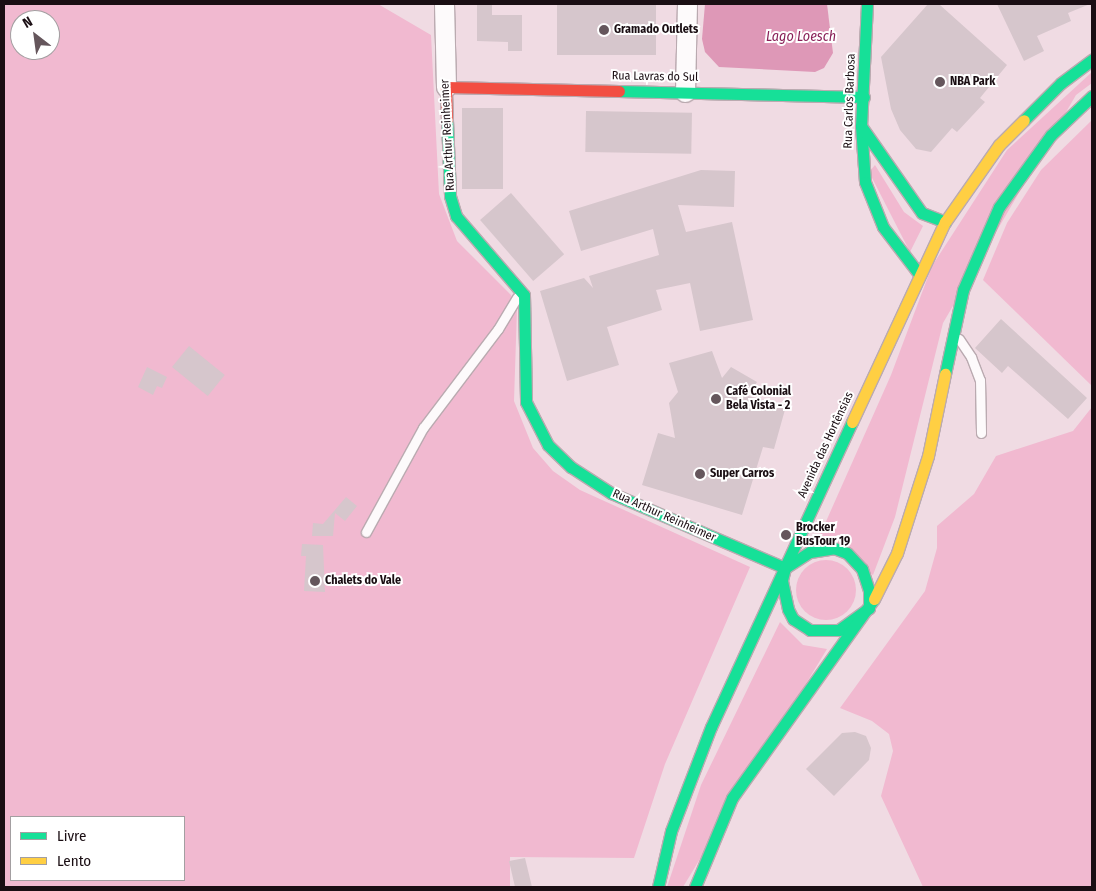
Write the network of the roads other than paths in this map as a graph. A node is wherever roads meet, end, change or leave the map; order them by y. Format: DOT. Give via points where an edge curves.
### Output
graph roads {
  1 [pos="444,4"];
  2 [pos="687,4"];
  3 [pos="867,4"];
  4 [pos="1092,60"];
  5 [pos="446,86"];
  6 [pos="686,92"];
  7 [pos="1092,96"];
  8 [pos="864,97"];
  9 [pos="861,126"];
  10 [pos="945,222"];
  11 [pos="919,274"];
  12 [pos="521,288"];
  13 [pos="951,329"];
  14 [pos="981,434"];
  15 [pos="366,532"];
  16 [pos="784,568"];
  17 [pos="869,608"];
  18 [pos="658,887"];
  19 [pos="695,887"];
  1 -- 5 [label="street, Rua Arthur Reinheimer"];
  2 -- 6 [label="street"];
  3 -- 8 [label="main road, Rua Carlos Barbosa"];
  4 -- 10 [label="main road, Avenida das Hortênsias" via="1053,90 999,145"];
  5 -- 6 [label="main road, Rua Lavras do Sul"];
  5 -- 12 [label="main road, Rua Arthur Reinheimer" via="450,196 456,216"];
  6 -- 8 [label="main road, Rua Lavras do Sul"];
  7 -- 13 [label="main road" via="1051,134 999,207 963,290"];
  8 -- 9 [label="main road, Rua Carlos Barbosa"];
  9 -- 10 [label="main road" via="922,213"];
  9 -- 11 [label="main road, Rua Carlos Barbosa" via="865,182 872,204 896,247"];
  10 -- 11 [label="main road, Avenida das Hortênsias"];
  11 -- 16 [label="main road, Avenida das Hortênsias"];
  12 -- 15 [label="lane" via="498,329 423,428"];
  12 -- 16 [label="main road, Rua Arthur Reinheimer" via="524,295 526,402 548,445 571,467 611,493"];
  13 -- 14 [label="lane" via="972,357 980,380"];
  13 -- 17 [label="main road" via="928,456 897,553"];
  16 -- 17 [label="main road" via="823,549 834,548 847,553 864,576"];
  16 -- 17 [label="main road" via="782,580 788,609 810,630 839,630"];
  16 -- 18 [label="main road, Avenida das Hortênsias" via="737,667 685,790"];
  17 -- 19 [label="main road" via="771,738 732,798 714,834"];
}
